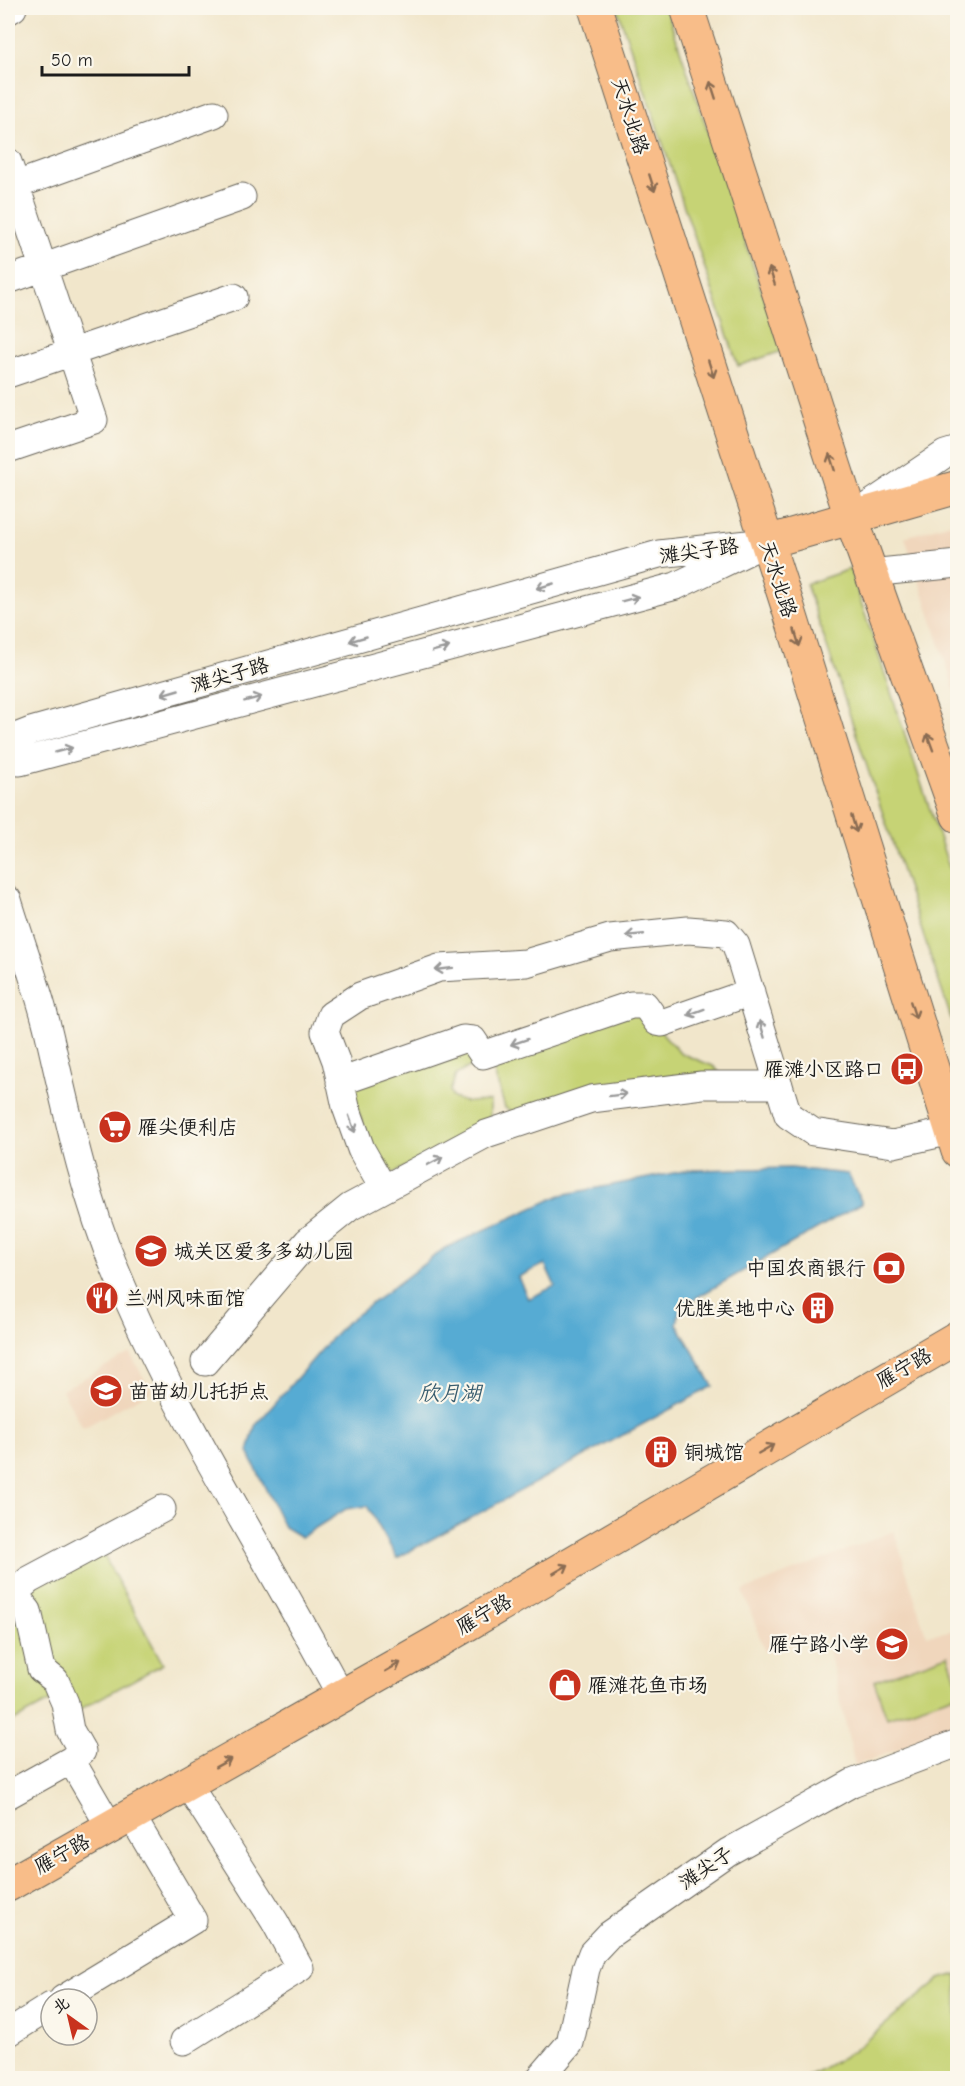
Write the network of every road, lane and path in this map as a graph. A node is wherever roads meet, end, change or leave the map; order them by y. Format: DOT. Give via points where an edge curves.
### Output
graph roads {
  1 [pos="13,8"];
  2 [pos="595,8"];
  3 [pos="687,8"];
  4 [pos="8,11"];
  5 [pos="214,114"];
  6 [pos="10,178"];
  7 [pos="242,197"];
  8 [pos="43,267"];
  9 [pos="8,280"];
  10 [pos="234,297"];
  11 [pos="71,352"];
  12 [pos="8,374"];
  13 [pos="8,449"];
  14 [pos="957,450"];
  15 [pos="957,487"];
  16 [pos="851,517"];
  17 [pos="767,542"];
  18 [pos="957,564"];
  19 [pos="870,573"];
  20 [pos="8,740"];
  21 [pos="8,760"];
  22 [pos="957,816"];
  23 [pos="8,900"];
  24 [pos="751,992"];
  25 [pos="340,1082"];
  26 [pos="779,1085"];
  27 [pos="954,1141"];
  28 [pos="383,1188"];
  29 [pos="957,1337"];
  30 [pos="205,1362"];
  31 [pos="162,1509"];
  32 [pos="8,1598"];
  33 [pos="341,1696"];
  34 [pos="957,1743"];
  35 [pos="71,1760"];
  36 [pos="188,1783"];
  37 [pos="8,1795"];
  38 [pos="121,1821"];
  39 [pos="8,1885"];
  40 [pos="83,1987"];
  41 [pos="39,2014"];
  42 [pos="8,2033"];
  43 [pos="184,2041"];
  44 [pos="540,2079"];
  1 -- 4 [label="street"];
  2 -- 17 [label="main road, 天水北路, one-way"];
  16 -- 3 [label="main road, one-way"];
  5 -- 6 [label="street"];
  6 -- 8 [label="street"];
  7 -- 8 [label="street"];
  8 -- 9 [label="street"];
  8 -- 11 [label="street"];
  10 -- 11 [label="street"];
  11 -- 12 [label="street"];
  11 -- 13 [label="street" via="94,420"];
  14 -- 16 [label="street" via="945,454"];
  15 -- 16 [label="main road"];
  16 -- 17 [label="main road"];
  16 -- 19 [label="main road"];
  17 -- 20 [label="street, 滩尖子路, one-way" via="659,554"];
  21 -- 17 [label="street, 滩尖子路, one-way" via="20,762 676,586"];
  17 -- 27 [label="main road, 天水北路, one-way"];
  18 -- 19 [label="street"];
  22 -- 19 [label="main road, one-way"];
  23 -- 33 [label="street" via="114,1267 199,1443"];
  24 -- 25 [label="street, one-way" via="662,1023 639,1003 483,1055 473,1040 463,1039"];
  24 -- 25 [label="street, one-way" via="736,945 726,933 716,932 688,930 610,938 526,963 439,968 360,996 331,1015 325,1032"];
  26 -- 24 [label="street, one-way"];
  25 -- 28 [label="street, one-way" via="361,1149"];
  26 -- 27 [label="street" via="788,1115 813,1132 893,1144"];
  28 -- 26 [label="street, one-way" via="486,1134 591,1099 702,1085"];
  28 -- 30 [label="street" via="350,1207 308,1240"];
  33 -- 29 [label="main road, 雁宁路, one-way"];
  31 -- 32 [label="street" via="29,1580"];
  32 -- 35 [label="street" via="19,1600 28,1611 41,1669 56,1680 65,1703 70,1731 82,1751"];
  36 -- 33 [label="main road, 雁宁路, one-way"];
  34 -- 44 [label="street, 滩尖子" via="852,1783 728,1852 609,1935 592,1953 570,2043"];
  35 -- 37 [label="street"];
  35 -- 38 [label="street"];
  36 -- 38 [label="main road, 雁宁路"];
  36 -- 43 [label="street" via="300,1968"];
  38 -- 39 [label="main road, 雁宁路"];
  38 -- 40 [label="street" via="193,1920"];
  41 -- 42 [label="street"];
}
